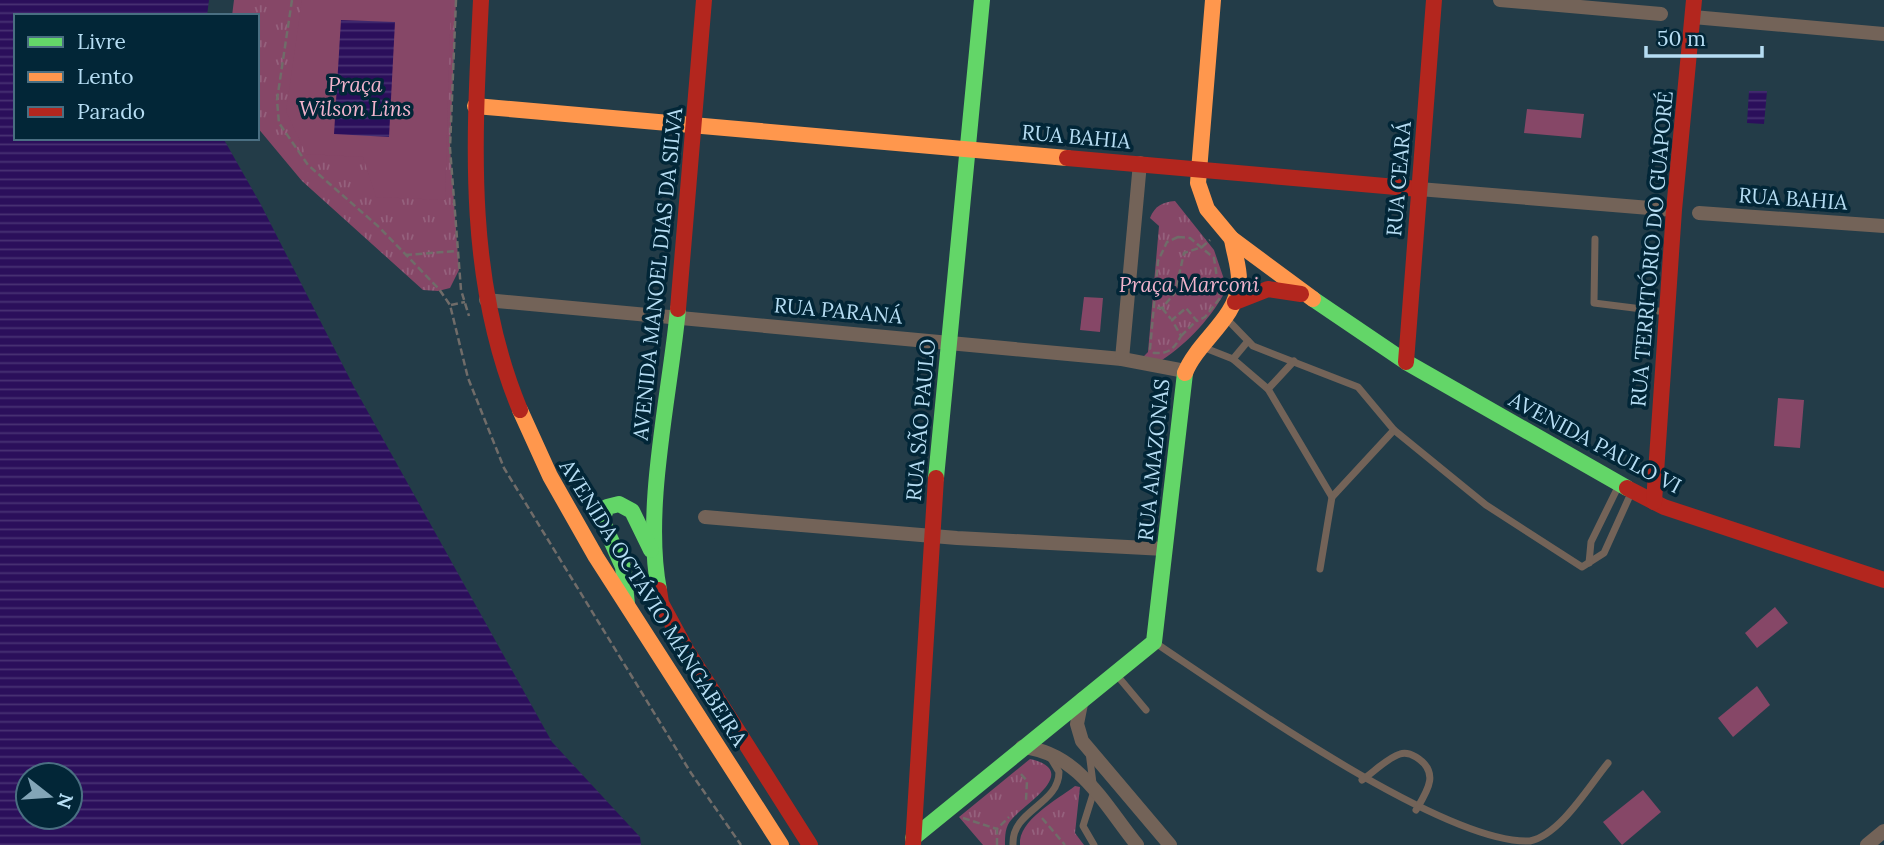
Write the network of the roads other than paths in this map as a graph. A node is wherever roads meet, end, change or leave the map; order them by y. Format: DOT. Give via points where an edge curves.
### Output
graph roads {
  1 [pos="481,0"];
  2 [pos="704,0"];
  3 [pos="982,0"];
  4 [pos="1213,0"];
  5 [pos="1434,0"];
  6 [pos="1500,0"];
  7 [pos="1694,0"];
  8 [pos="1661,14"];
  9 [pos="1693,17"];
  10 [pos="1884,34"];
  11 [pos="475,106"];
  12 [pos="695,123"];
  13 [pos="968,149"];
  14 [pos="1140,163"];
  15 [pos="1199,167"];
  16 [pos="1419,189"];
  17 [pos="1674,209"];
  18 [pos="1699,213"];
  19 [pos="1884,226"];
  20 [pos="1227,233"];
  21 [pos="1595,239"];
  22 [pos="1308,296"];
  23 [pos="486,300"];
  24 [pos="1235,302"];
  25 [pos="1667,312"];
  26 [pos="677,316"];
  27 [pos="1224,316"];
  28 [pos="1248,341"];
  29 [pos="949,342"];
  30 [pos="1200,346"];
  31 [pos="1122,359"];
  32 [pos="1233,359"];
  33 [pos="1294,361"];
  34 [pos="1406,362"];
  35 [pos="1185,371"];
  36 [pos="1268,389"];
  37 [pos="1394,430"];
  38 [pos="1626,488"];
  39 [pos="1332,497"];
  40 [pos="1654,502"];
  41 [pos="705,517"];
  42 [pos="931,536"];
  43 [pos="1166,549"];
  44 [pos="653,553"];
  45 [pos="1589,563"];
  46 [pos="1321,569"];
  47 [pos="1884,580"];
  48 [pos="627,607"];
  49 [pos="1154,642"];
  50 [pos="1115,673"];
  51 [pos="1082,699"];
  52 [pos="1146,710"];
  53 [pos="1022,747"];
  54 [pos="1089,750"];
  55 [pos="1045,751"];
  56 [pos="1608,763"];
  57 [pos="1363,780"];
  58 [pos="1094,791"];
  59 [pos="1416,810"];
  60 [pos="1884,831"];
  61 [pos="913,841"];
  62 [pos="781,845"];
  63 [pos="810,845"];
  64 [pos="1013,845"];
  65 [pos="1094,845"];
  66 [pos="1137,845"];
  67 [pos="1170,845"];
  68 [pos="1867,845"];
  1 -- 11 [label="main road, AVENIDA OCTÁVIO MANGABEIRA"];
  2 -- 12 [label="main road, AVENIDA MANOEL DIAS DA SILVA"];
  3 -- 13 [label="main road, RUA SÃO PAULO"];
  4 -- 15 [label="main road"];
  5 -- 16 [label="main road, RUA CEARÁ"];
  6 -- 8 [label="street"];
  7 -- 9 [label="main road, RUA TERRITÓRIO DO GUAPORÉ"];
  9 -- 10 [label="street"];
  9 -- 17 [label="main road, RUA TERRITÓRIO DO GUAPORÉ"];
  11 -- 12 [label="main road, RUA BAHIA"];
  11 -- 23 [label="main road, AVENIDA OCTÁVIO MANGABEIRA" via="475,211"];
  12 -- 13 [label="main road, RUA BAHIA"];
  12 -- 26 [label="main road, AVENIDA MANOEL DIAS DA SILVA"];
  13 -- 14 [label="main road, RUA BAHIA"];
  13 -- 29 [label="main road, RUA SÃO PAULO"];
  14 -- 15 [label="main road, RUA BAHIA"];
  14 -- 31 [label="street"];
  15 -- 16 [label="main road, RUA BAHIA"];
  15 -- 20 [label="main road" via="1202,199"];
  16 -- 17 [label="street, RUA BAHIA"];
  16 -- 34 [label="main road, RUA CEARÁ"];
  17 -- 25 [label="main road, RUA TERRITÓRIO DO GUAPORÉ"];
  18 -- 19 [label="street, RUA BAHIA"];
  20 -- 22 [label="main road, AVENIDA PAULO VI"];
  20 -- 24 [label="main road" via="1239,282"];
  21 -- 25 [label="lane" via="1594,303"];
  22 -- 24 [label="main road, AVENIDA PAULO VI" via="1268,289"];
  22 -- 34 [label="main road, AVENIDA PAULO VI"];
  23 -- 26 [label="street, RUA PARANÁ"];
  23 -- 48 [label="main road, AVENIDA OCTÁVIO MANGABEIRA" via="512,390 537,454"];
  24 -- 27 [label="main road, RUA AMAZONAS"];
  25 -- 40 [label="main road, RUA TERRITÓRIO DO GUAPORÉ"];
  26 -- 29 [label="street, RUA PARANÁ"];
  26 -- 44 [label="main road, AVENIDA MANOEL DIAS DA SILVA"];
  27 -- 28 [label="lane"];
  27 -- 30 [label="main road, RUA AMAZONAS"];
  28 -- 32 [label="lane"];
  28 -- 33 [label="lane" via="1269,354"];
  29 -- 31 [label="street, RUA PARANÁ"];
  29 -- 42 [label="main road, RUA SÃO PAULO"];
  30 -- 32 [label="lane"];
  30 -- 35 [label="main road, RUA AMAZONAS"];
  31 -- 35 [label="street, RUA PARANÁ"];
  32 -- 36 [label="lane"];
  33 -- 36 [label="lane"];
  33 -- 37 [label="lane" via="1358,387"];
  34 -- 38 [label="main road, AVENIDA PAULO VI"];
  35 -- 43 [label="main road, RUA AMAZONAS"];
  36 -- 39 [label="lane"];
  37 -- 39 [label="lane"];
  37 -- 45 [label="lane" via="1534,539 1580,566"];
  38 -- 40 [label="main road, AVENIDA PAULO VI"];
  38 -- 45 [label="lane" via="1591,542"];
  38 -- 45 [label="lane" via="1604,553"];
  39 -- 46 [label="lane"];
  40 -- 47 [label="main road, AVENIDA PAULO VI"];
  41 -- 42 [label="street"];
  42 -- 43 [label="street"];
  42 -- 61 [label="main road, RUA SÃO PAULO"];
  43 -- 49 [label="main road, RUA AMAZONAS"];
  44 -- 48 [label="main road" via="632,512 619,503 607,507 602,520 626,580"];
  44 -- 63 [label="main road, AVENIDA OCTÁVIO MANGABEIRA" via="662,603 687,651"];
  48 -- 62 [label="main road, AVENIDA OCTÁVIO MANGABEIRA"];
  49 -- 50 [label="main road"];
  49 -- 57 [label="lane" via="1311,750"];
  50 -- 51 [label="main road"];
  50 -- 52 [label="lane"];
  51 -- 53 [label="main road"];
  51 -- 54 [label="street" via="1077,724"];
  53 -- 55 [label="street"];
  53 -- 61 [label="main road"];
  54 -- 58 [label="lane"];
  54 -- 67 [label="street"];
  55 -- 58 [label="street" via="1068,762"];
  55 -- 64 [label="lane" via="1059,772 1059,782 1055,792 1017,825"];
  56 -- 59 [label="lane" via="1555,829 1530,841 1478,833"];
  57 -- 59 [label="lane"];
  57 -- 59 [label="lane" via="1398,754 1413,755 1431,772 1428,790"];
  58 -- 65 [label="lane" via="1083,826"];
  58 -- 66 [label="street"];
  60 -- 68 [label="street"];
}
